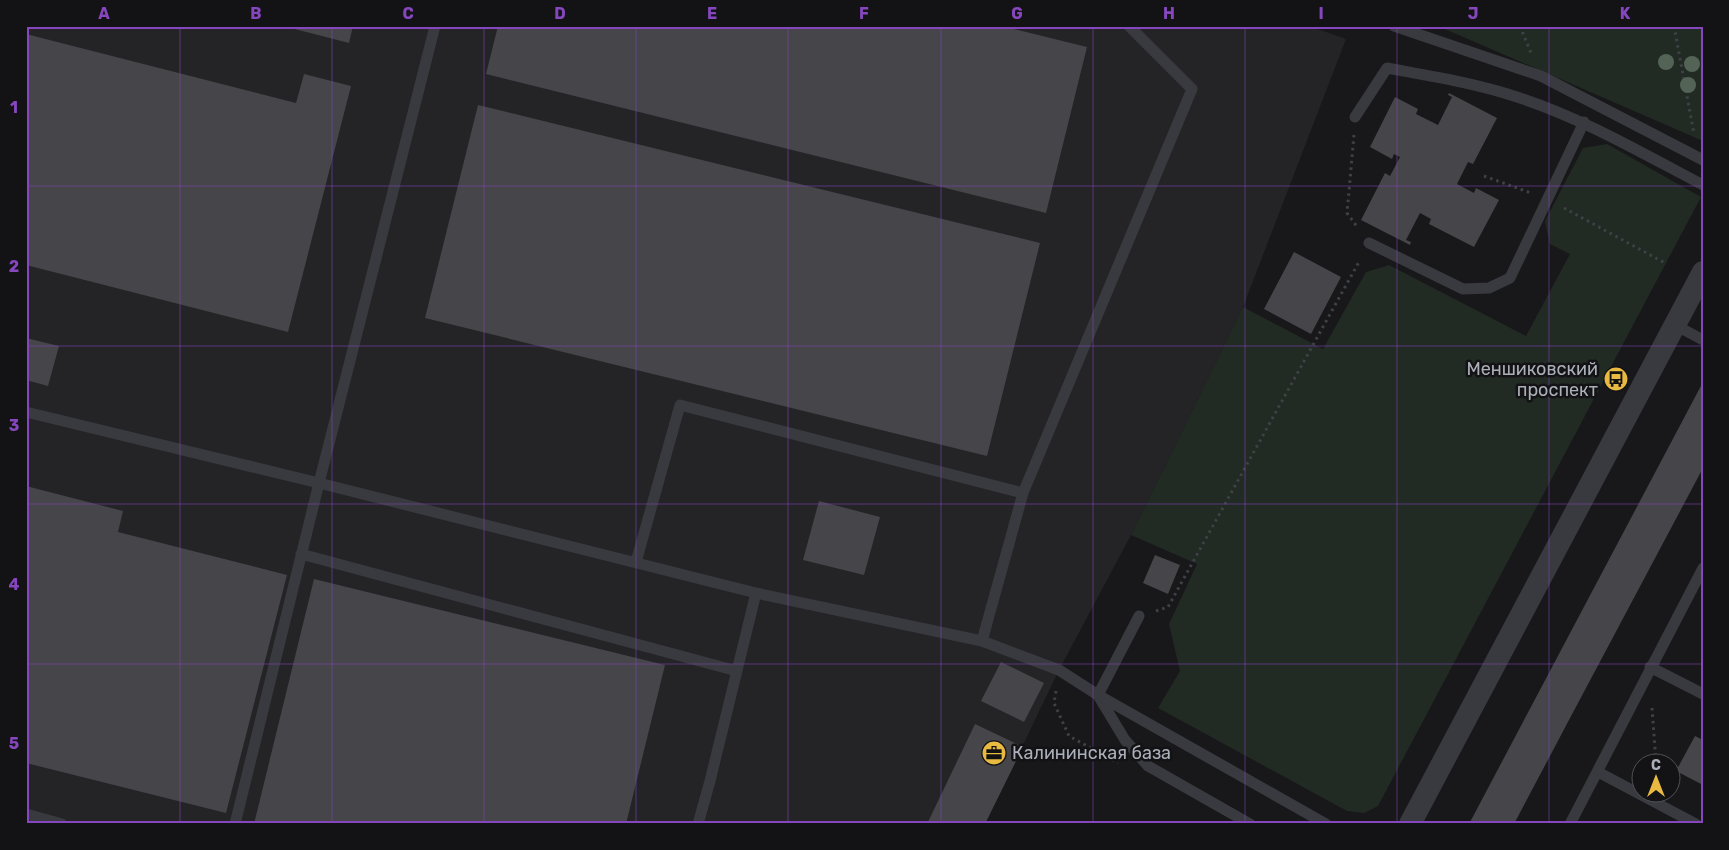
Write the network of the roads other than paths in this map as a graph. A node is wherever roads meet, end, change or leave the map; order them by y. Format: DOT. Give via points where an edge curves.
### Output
graph roads {
  1 [pos="435,26"];
  2 [pos="1129,26"];
  3 [pos="1394,26"];
  4 [pos="1356,117"];
  5 [pos="1584,122"];
  6 [pos="1701,159"];
  7 [pos="1703,185"];
  8 [pos="1369,243"];
  9 [pos="1703,272"];
  10 [pos="1674,325"];
  11 [pos="1703,340"];
  12 [pos="26,412"];
  13 [pos="319,483"];
  14 [pos="1023,493"];
  15 [pos="301,554"];
  16 [pos="636,562"];
  17 [pos="1703,568"];
  18 [pos="756,593"];
  19 [pos="1139,616"];
  20 [pos="982,642"];
  21 [pos="1650,667"];
  22 [pos="737,671"];
  23 [pos="1703,694"];
  24 [pos="1098,695"];
  25 [pos="1598,772"];
  26 [pos="26,814"];
  27 [pos="62,824"];
  28 [pos="235,824"];
  29 [pos="698,824"];
  30 [pos="1250,824"];
  31 [pos="1326,824"];
  32 [pos="1410,824"];
  33 [pos="1570,824"];
  34 [pos="1696,824"];
  1 -- 13 [label="lane"];
  2 -- 14 [label="lane" via="1192,88"];
  3 -- 6 [label="lane" via="1541,76"];
  4 -- 5 [label="lane" via="1387,68 1516,96"];
  5 -- 7 [label="lane"];
  5 -- 8 [label="lane" via="1510,278 1489,288 1463,289"];
  9 -- 10 [label="street"];
  10 -- 11 [label="lane"];
  10 -- 32 [label="street"];
  12 -- 13 [label="lane"];
  13 -- 15 [label="lane"];
  13 -- 16 [label="lane"];
  14 -- 16 [label="lane" via="680,405"];
  14 -- 20 [label="lane"];
  15 -- 22 [label="lane"];
  15 -- 28 [label="lane"];
  16 -- 18 [label="lane"];
  17 -- 21 [label="lane"];
  18 -- 20 [label="lane"];
  18 -- 22 [label="lane"];
  19 -- 24 [label="lane"];
  20 -- 24 [label="lane" via="1059,670"];
  21 -- 23 [label="lane"];
  21 -- 25 [label="lane"];
  22 -- 29 [label="lane"];
  24 -- 30 [label="lane" via="1125,740 1148,766"];
  24 -- 31 [label="lane"];
  25 -- 33 [label="lane"];
  25 -- 34 [label="lane"];
  26 -- 27 [label="lane"];
}
